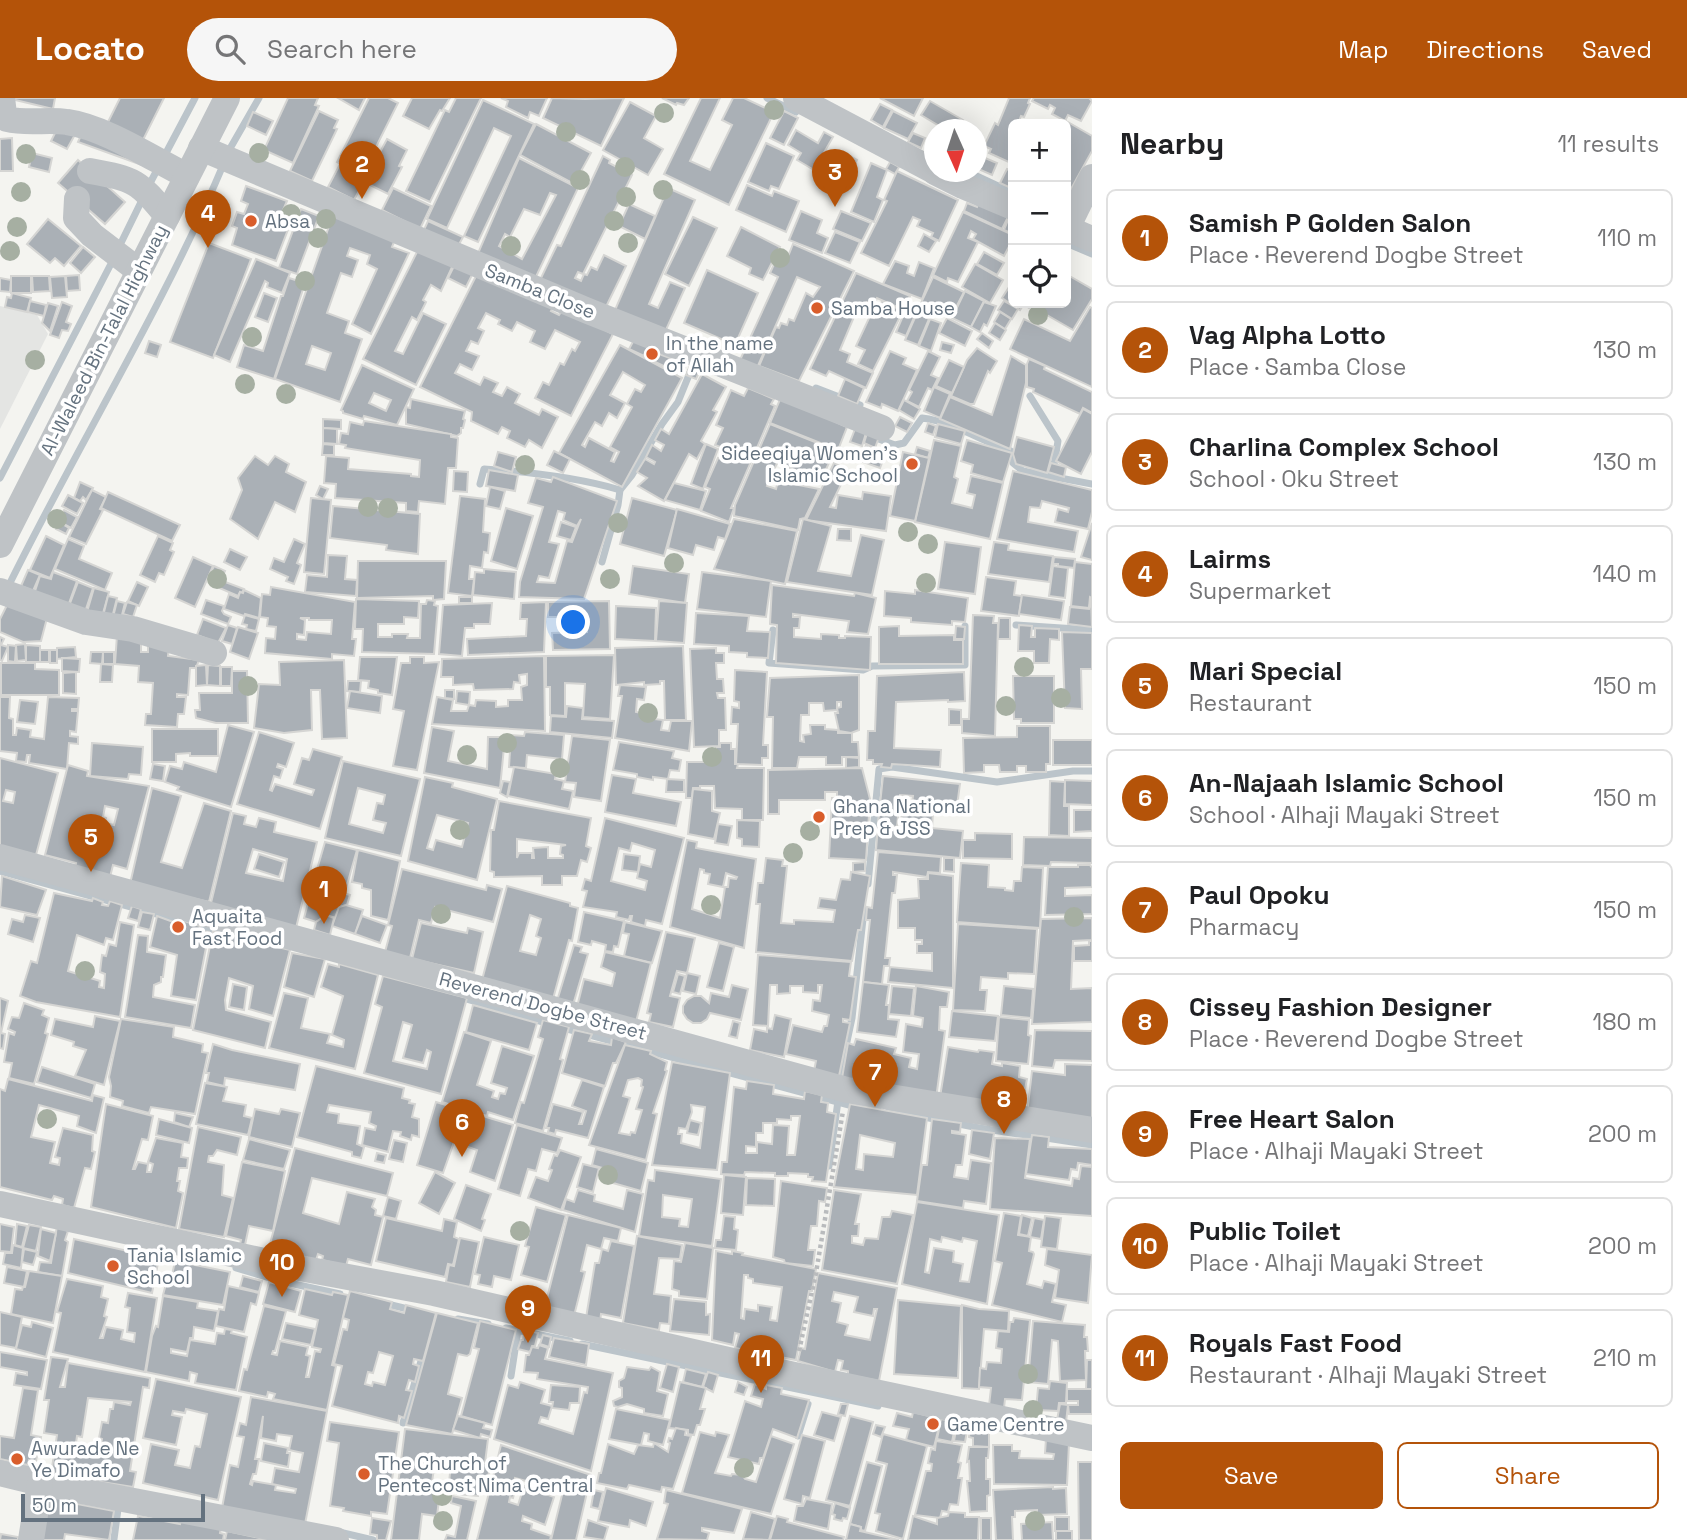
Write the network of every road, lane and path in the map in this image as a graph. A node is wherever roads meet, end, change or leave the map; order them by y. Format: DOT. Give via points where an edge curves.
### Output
graph roads {
  1 [pos="2,98"];
  2 [pos="227,98"];
  3 [pos="796,98"];
  4 [pos="201,148"];
  5 [pos="924,165"];
  6 [pos="90,171"];
  7 [pos="187,176"];
  8 [pos="1092,177"];
  9 [pos="956,182"];
  10 [pos="77,199"];
  11 [pos="1008,204"];
  12 [pos="167,216"];
  13 [pos="1071,218"];
  14 [pos="1071,230"];
  15 [pos="1092,239"];
  16 [pos="139,271"];
  17 [pos="882,428"];
  18 [pos="6,519"];
  19 [pos="0,545"];
  20 [pos="0,591"];
  21 [pos="214,653"];
  22 [pos="0,857"];
  23 [pos="847,1090"];
  24 [pos="1092,1130"];
  25 [pos="0,1204"];
  26 [pos="794,1375"];
  27 [pos="1092,1438"];
  28 [pos="0,1473"];
  29 [pos="40,1483"];
  30 [pos="31,1540"];
  31 [pos="336,1540"];
  1 -- 7 [label="street" via="7,119 68,122 87,128"];
  2 -- 4 [label="street, Al-Waleed Bin-Talal Highway"];
  3 -- 5 [label="street"];
  4 -- 7 [label="street, Al-Waleed Bin-Talal Highway"];
  4 -- 17 [label="street, Samba Close" via="588,311"];
  6 -- 12 [label="street" via="136,183"];
  7 -- 12 [label="street, Al-Waleed Bin-Talal Highway"];
  8 -- 13 [label="street"];
  9 -- 11 [label="street"];
  10 -- 16 [label="street" via="76,218"];
  12 -- 16 [label="street, Al-Waleed Bin-Talal Highway"];
  14 -- 15 [label="street"];
  16 -- 18 [label="street, Al-Waleed Bin-Talal Highway"];
  18 -- 19 [label="street, Al-Waleed Bin-Talal Highway"];
  20 -- 21 [label="street" via="86,622 132,629"];
  22 -- 23 [label="street, Reverend Dogbe Street"];
  23 -- 24 [label="street, Reverend Dogbe Street"];
  23 -- 26 [label="path"];
  25 -- 26 [label="street" via="434,1293"];
  26 -- 27 [label="street"];
  28 -- 29 [label="street"];
  29 -- 30 [label="street"];
  29 -- 31 [label="street"];
}
